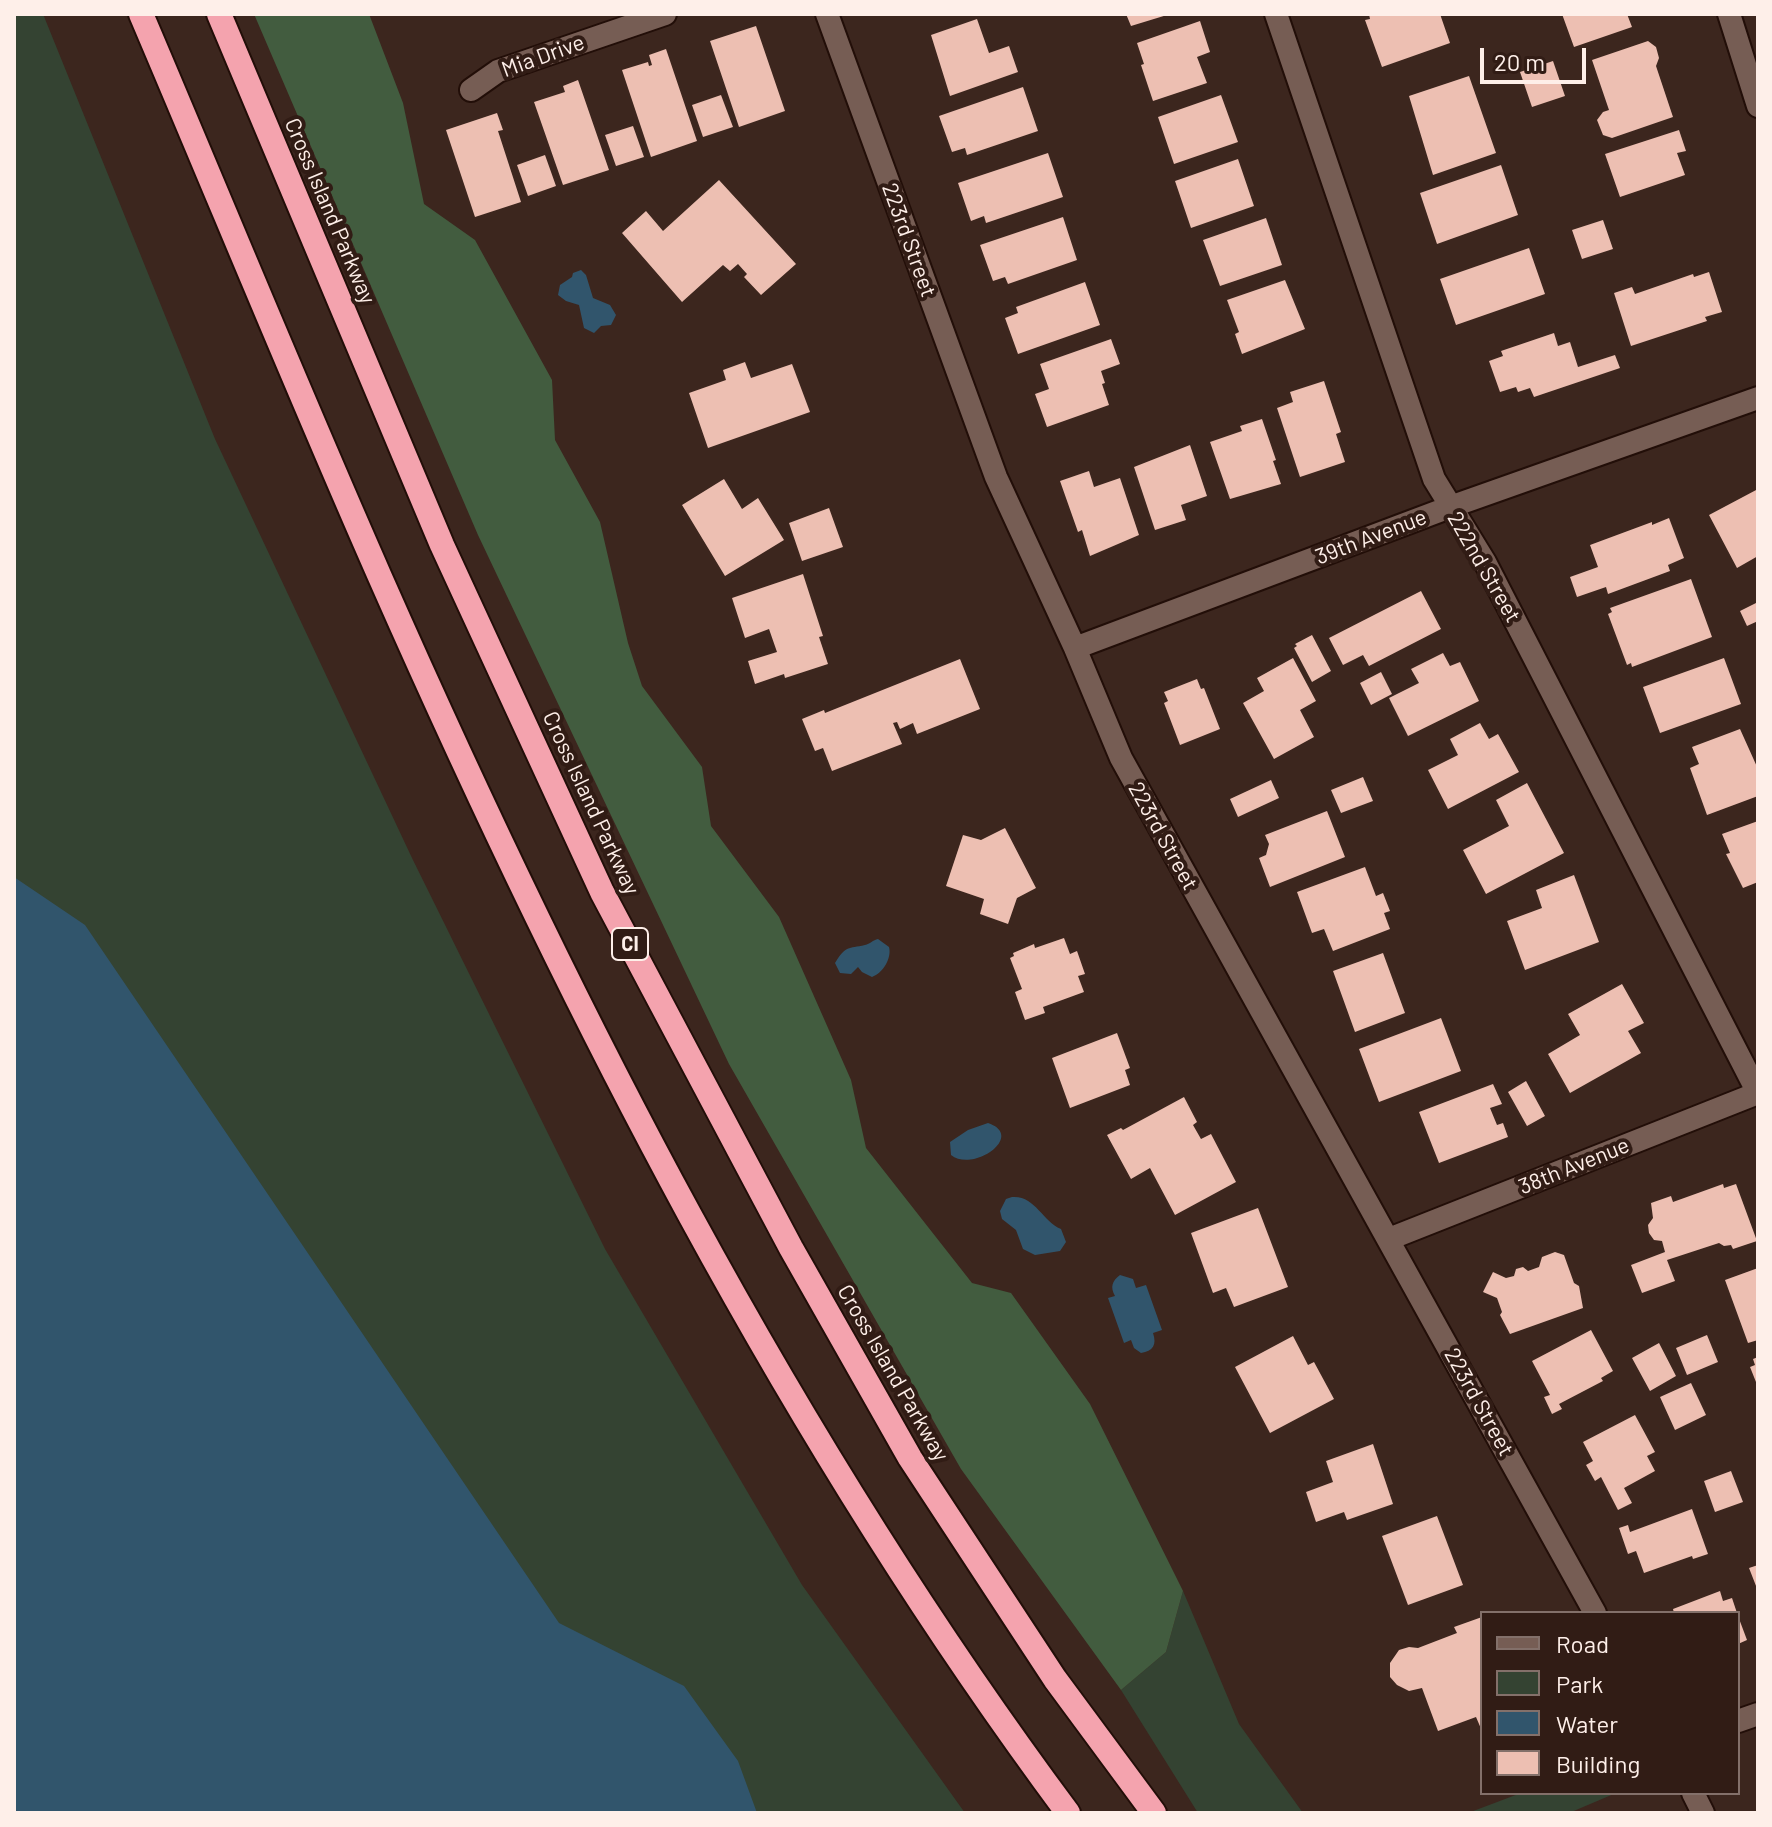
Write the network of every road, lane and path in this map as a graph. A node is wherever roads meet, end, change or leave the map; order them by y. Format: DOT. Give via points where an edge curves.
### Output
graph roads {
  1 [pos="141,14"];
  2 [pos="219,14"];
  3 [pos="665,14"];
  4 [pos="827,14"];
  5 [pos="1276,14"];
  6 [pos="1729,14"];
  7 [pos="471,90"];
  8 [pos="1758,106"];
  9 [pos="1758,398"];
  10 [pos="1450,507"];
  11 [pos="1075,648"];
  12 [pos="1758,1093"];
  13 [pos="1389,1239"];
  14 [pos="1594,1611"];
  15 [pos="1694,1795"];
  16 [pos="1068,1813"];
  17 [pos="1154,1813"];
  18 [pos="1703,1813"];
  1 -- 16 [label="highway" via="380,577 492,822 613,1067 725,1277 859,1508"];
  2 -- 17 [label="highway, Cross Island Parkway / CI" via="442,545 602,892 791,1248 910,1458 1055,1679"];
  3 -- 7 [label="street, Mia Drive" via="498,71"];
  4 -- 11 [label="street, 223rd Street" via="996,477"];
  5 -- 10 [label="street, 222nd Street" via="1434,479"];
  6 -- 8 [label="street"];
  9 -- 10 [label="street, 39th Avenue"];
  10 -- 11 [label="street, 39th Avenue"];
  10 -- 12 [label="street, 222nd Street" via="1485,562"];
  11 -- 13 [label="street, 223rd Street" via="1121,758"];
  12 -- 13 [label="street, 38th Avenue"];
  13 -- 14 [label="street, 223rd Street"];
  15 -- 18 [label="street"];
}
